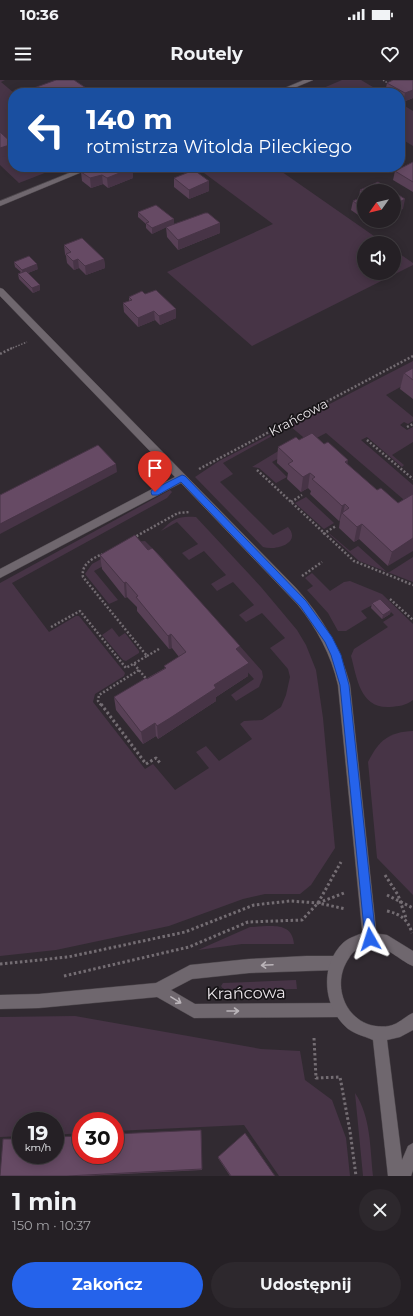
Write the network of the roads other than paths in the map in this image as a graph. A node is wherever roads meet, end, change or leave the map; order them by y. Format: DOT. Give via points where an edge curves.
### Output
graph roads {
  1 [pos="310,80"];
  2 [pos="289,88"];
  3 [pos="78,172"];
  4 [pos="0,204"];
  5 [pos="0,291"];
  6 [pos="182,478"];
  7 [pos="0,574"];
  8 [pos="370,939"];
  9 [pos="413,960"];
  10 [pos="336,963"];
  11 [pos="158,990"];
  12 [pos="0,1002"];
  13 [pos="340,1010"];
  14 [pos="413,1021"];
  15 [pos="379,1033"];
  16 [pos="413,1152"];
  17 [pos="396,1176"];
  18 [pos="403,1176"];
  1 -- 2 [label="street"];
  3 -- 4 [label="street"];
  5 -- 6 [label="street"];
  6 -- 7 [label="street"];
  6 -- 8 [label="street" via="303,604 319,624 334,650 344,685"];
  8 -- 9 [label="street" via="394,944"];
  8 -- 10 [label="street" via="353,944"];
  10 -- 11 [label="street, Krańcowa, one-way" via="249,966 190,972"];
  10 -- 13 [label="street" via="332,978"];
  11 -- 12 [label="street, Krańcowa"];
  11 -- 13 [label="street, Krańcowa, one-way" via="194,1011"];
  13 -- 15 [label="street" via="357,1026"];
  14 -- 15 [label="street" via="397,1031"];
  15 -- 17 [label="street"];
  16 -- 18 [label="street"];
}
